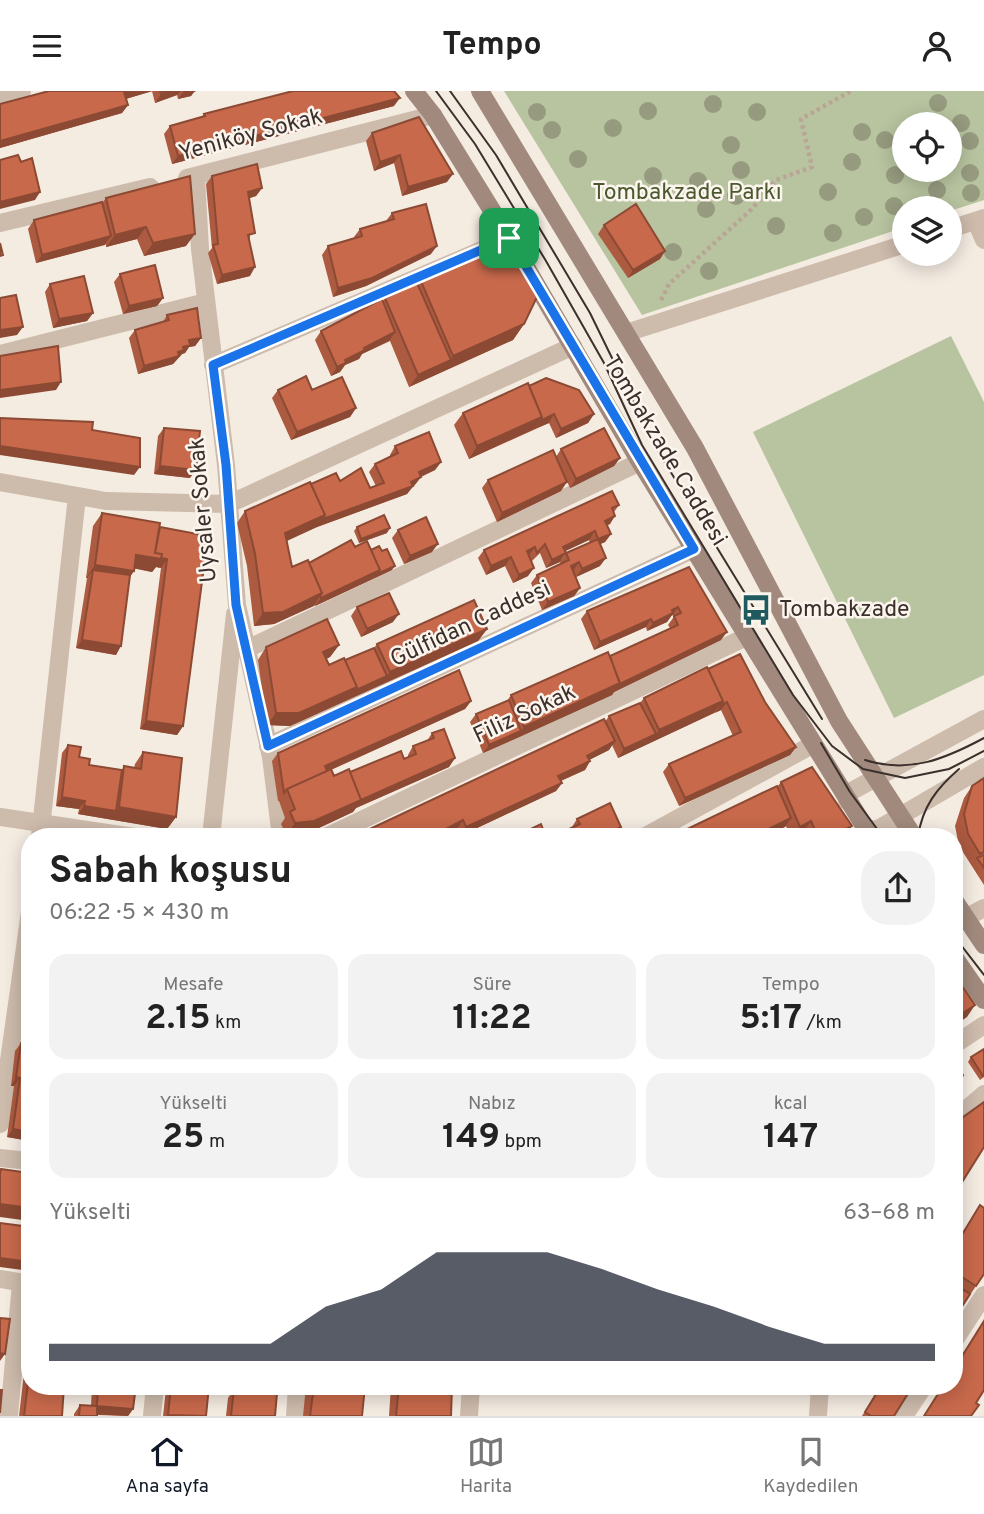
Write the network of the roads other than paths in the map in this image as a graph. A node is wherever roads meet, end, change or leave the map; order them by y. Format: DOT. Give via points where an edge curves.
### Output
graph roads {
  1 [pos="22,91"];
  2 [pos="414,91"];
  3 [pos="480,91"];
  4 [pos="0,97"];
  5 [pos="433,115"];
  6 [pos="196,176"];
  7 [pos="980,219"];
  8 [pos="0,223"];
  9 [pos="962,225"];
  10 [pos="509,238"];
  11 [pos="984,240"];
  12 [pos="892,248"];
  13 [pos="206,302"];
  14 [pos="626,333"];
  15 [pos="573,346"];
  16 [pos="0,354"];
  17 [pos="213,365"];
  18 [pos="640,463"];
  19 [pos="0,482"];
  20 [pos="77,496"];
  21 [pos="229,504"];
  22 [pos="694,549"];
  23 [pos="236,605"];
  24 [pos="746,637"];
  25 [pos="248,647"];
  26 [pos="984,719"];
  27 [pos="812,745"];
  28 [pos="268,746"];
  29 [pos="984,767"];
  30 [pos="876,777"];
  31 [pos="847,801"];
  32 [pos="902,815"];
  33 [pos="0,817"];
  34 [pos="35,828"];
  35 [pos="41,828"];
  36 [pos="212,828"];
  37 [pos="280,828"];
  38 [pos="345,828"];
  39 [pos="660,828"];
  40 [pos="865,828"];
  41 [pos="880,828"];
  42 [pos="909,828"];
  43 [pos="984,908"];
  44 [pos="963,915"];
  45 [pos="965,918"];
  46 [pos="984,944"];
  47 [pos="963,970"];
  48 [pos="21,976"];
  49 [pos="984,1000"];
  50 [pos="984,1025"];
  51 [pos="963,1039"];
  52 [pos="984,1094"];
  53 [pos="963,1112"];
  54 [pos="0,1124"];
  55 [pos="0,1158"];
  56 [pos="21,1160"];
  57 [pos="0,1279"];
  58 [pos="21,1282"];
  59 [pos="984,1295"];
  60 [pos="21,1305"];
  61 [pos="963,1327"];
  62 [pos="6,1388"];
  63 [pos="154,1395"];
  64 [pos="296,1395"];
  65 [pos="470,1395"];
  66 [pos="819,1395"];
  67 [pos="918,1395"];
  68 [pos="9,1416"];
  69 [pos="152,1416"];
  70 [pos="295,1416"];
  71 [pos="469,1416"];
  72 [pos="818,1416"];
  73 [pos="904,1416"];
  1 -- 4 [label="street"];
  2 -- 5 [label="main road, Tombakzade Caddesi"];
  3 -- 14 [label="main road, Tombakzade Caddesi"];
  5 -- 6 [label="street, Yeniköy Sokak"];
  5 -- 10 [label="main road, Tombakzade Caddesi"];
  6 -- 8 [label="street, Yeniköy Sokak"];
  6 -- 13 [label="street, Uysaler Sokak"];
  7 -- 9 [label="street"];
  7 -- 11 [label="street"];
  10 -- 15 [label="main road, Tombakzade Caddesi"];
  10 -- 17 [label="street"];
  12 -- 14 [label="street"];
  13 -- 16 [label="street"];
  13 -- 17 [label="street, Uysaler Sokak"];
  14 -- 30 [label="main road, Tombakzade Caddesi" via="695,448 839,721"];
  15 -- 18 [label="main road, Tombakzade Caddesi"];
  15 -- 21 [label="street"];
  17 -- 21 [label="street, Uysaler Sokak"];
  18 -- 22 [label="main road, Tombakzade Caddesi"];
  18 -- 25 [label="street"];
  19 -- 20 [label="street"];
  20 -- 21 [label="street"];
  20 -- 35 [label="street"];
  21 -- 23 [label="street, Uysaler Sokak"];
  22 -- 24 [label="main road, Tombakzade Caddesi"];
  22 -- 28 [label="street, Gülfidan Caddesi"];
  23 -- 25 [label="street, Uysaler Sokak"];
  23 -- 36 [label="street"];
  24 -- 27 [label="main road, Tombakzade Caddesi"];
  24 -- 38 [label="street, Filiz Sokak"];
  25 -- 28 [label="street, Uysaler Sokak"];
  26 -- 30 [label="street"];
  27 -- 31 [label="main road, Tombakzade Caddesi"];
  27 -- 39 [label="street"];
  28 -- 37 [label="street, Uysaler Sokak"];
  29 -- 32 [label="street"];
  30 -- 31 [label="street" via="850,792"];
  30 -- 32 [label="main road, Tombakzade Caddesi"];
  31 -- 40 [label="main road, Tombakzade Caddesi"];
  32 -- 41 [label="street"];
  32 -- 42 [label="main road, Tombakzade Caddesi"];
  33 -- 34 [label="street"];
  43 -- 45 [label="street"];
  44 -- 45 [label="main road"];
  45 -- 46 [label="main road"];
  47 -- 49 [label="main road"];
  48 -- 54 [label="street"];
  50 -- 51 [label="street"];
  52 -- 53 [label="street"];
  55 -- 56 [label="street"];
  57 -- 58 [label="street"];
  59 -- 61 [label="street"];
  60 -- 62 [label="street"];
  62 -- 68 [label="street"];
  63 -- 69 [label="street"];
  64 -- 70 [label="street"];
  65 -- 71 [label="street"];
  66 -- 72 [label="street"];
  67 -- 73 [label="street"];
}
